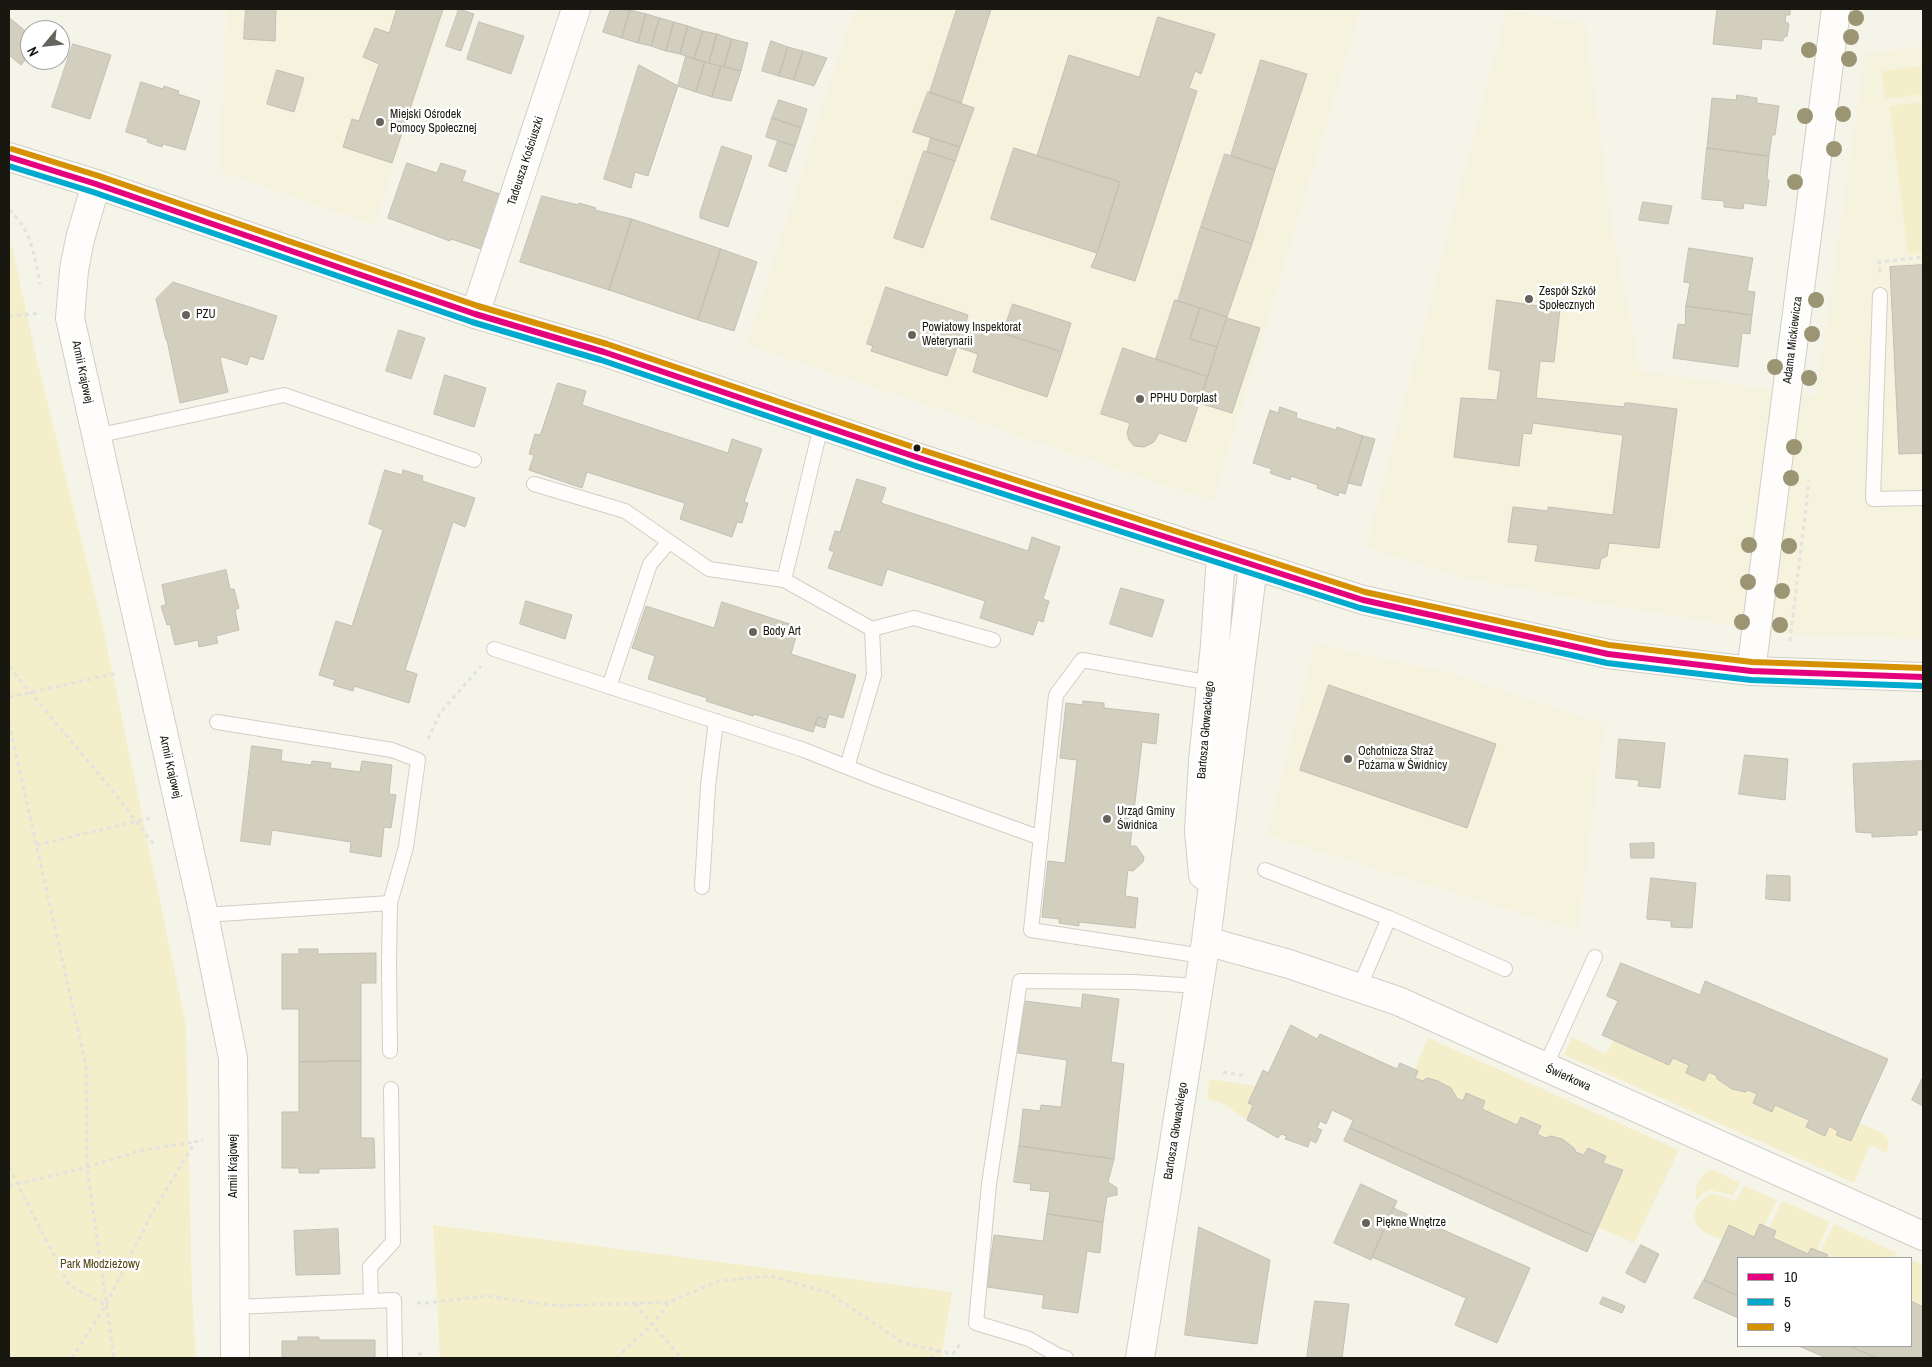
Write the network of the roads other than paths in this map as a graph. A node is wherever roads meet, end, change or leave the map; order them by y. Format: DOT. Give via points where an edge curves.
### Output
graph roads {
  1 [pos="576,9"];
  2 [pos="1836,9"];
  3 [pos="9,157"];
  4 [pos="96,184"];
  5 [pos="1880,295"];
  6 [pos="475,314"];
  7 [pos="821,426"];
  8 [pos="96,436"];
  9 [pos="474,460"];
  10 [pos="534,484"];
  11 [pos="1923,498"];
  12 [pos="669,542"];
  13 [pos="1221,555"];
  14 [pos="1254,566"];
  15 [pos="784,580"];
  16 [pos="872,629"];
  17 [pos="993,640"];
  18 [pos="494,649"];
  19 [pos="1751,671"];
  20 [pos="1923,677"];
  21 [pos="1211,683"];
  22 [pos="609,687"];
  23 [pos="716,721"];
  24 [pos="217,722"];
  25 [pos="847,767"];
  26 [pos="1040,838"];
  27 [pos="1265,870"];
  28 [pos="702,887"];
  29 [pos="390,903"];
  30 [pos="1210,903"];
  31 [pos="204,915"];
  32 [pos="1389,918"];
  33 [pos="1204,948"];
  34 [pos="1595,957"];
  35 [pos="1505,969"];
  36 [pos="1198,986"];
  37 [pos="1359,988"];
  38 [pos="390,1051"];
  39 [pos="1545,1067"];
  40 [pos="391,1089"];
  41 [pos="1923,1236"];
  42 [pos="371,1301"];
  43 [pos="235,1307"];
  44 [pos="235,1358"];
  45 [pos="395,1358"];
  46 [pos="1066,1358"];
  47 [pos="1140,1358"];
  1 -- 6 [label="street, Tadeusza Kościuszki"];
  2 -- 19 [label="street, Adama Mickiewicza"];
  3 -- 4 [label="street"];
  4 -- 6 [label="street"];
  4 -- 8 [label="street, Armii Krajowej" via="80,239 70,318"];
  5 -- 11 [label="lane" via="1873,499"];
  6 -- 7 [label="street" via="604,352"];
  7 -- 13 [label="street"];
  7 -- 15 [label="lane"];
  8 -- 9 [label="lane" via="284,395"];
  8 -- 31 [label="street, Armii Krajowej"];
  10 -- 12 [label="lane" via="626,511"];
  12 -- 15 [label="lane" via="709,569"];
  12 -- 22 [label="lane" via="650,564"];
  13 -- 14 [label="street"];
  13 -- 21 [label="street, Bartosza Głowackiego"];
  14 -- 19 [label="street" via="1363,600 1608,654"];
  14 -- 30 [label="street, Bartosza Głowackiego"];
  15 -- 16 [label="lane"];
  16 -- 17 [label="lane" via="914,618"];
  16 -- 25 [label="lane" via="874,675"];
  18 -- 22 [label="lane"];
  19 -- 20 [label="street"];
  21 -- 26 [label="lane" via="1082,660 1056,695"];
  21 -- 30 [label="street, Bartosza Głowackiego" via="1199,831"];
  22 -- 23 [label="lane"];
  23 -- 25 [label="lane"];
  23 -- 28 [label="lane" via="708,786"];
  24 -- 29 [label="lane" via="392,750 418,760 406,847"];
  25 -- 26 [label="lane"];
  26 -- 33 [label="lane" via="1031,930"];
  27 -- 32 [label="lane"];
  29 -- 31 [label="lane"];
  29 -- 38 [label="lane"];
  30 -- 33 [label="street, Bartosza Głowackiego"];
  31 -- 43 [label="street, Armii Krajowej" via="233,1058"];
  32 -- 35 [label="lane"];
  32 -- 37 [label="lane"];
  33 -- 36 [label="street, Bartosza Głowackiego"];
  33 -- 37 [label="street, Świerkowa" via="1289,964"];
  34 -- 39 [label="lane"];
  36 -- 46 [label="lane" via="1020,981 989,1184 976,1323 1029,1338"];
  36 -- 47 [label="street, Bartosza Głowackiego"];
  37 -- 39 [label="street, Świerkowa" via="1398,1001"];
  39 -- 41 [label="street, Świerkowa"];
  40 -- 42 [label="lane" via="393,1242 370,1267"];
  42 -- 43 [label="lane"];
  42 -- 45 [label="lane" via="394,1300"];
  43 -- 44 [label="street, Armii Krajowej"];
}
